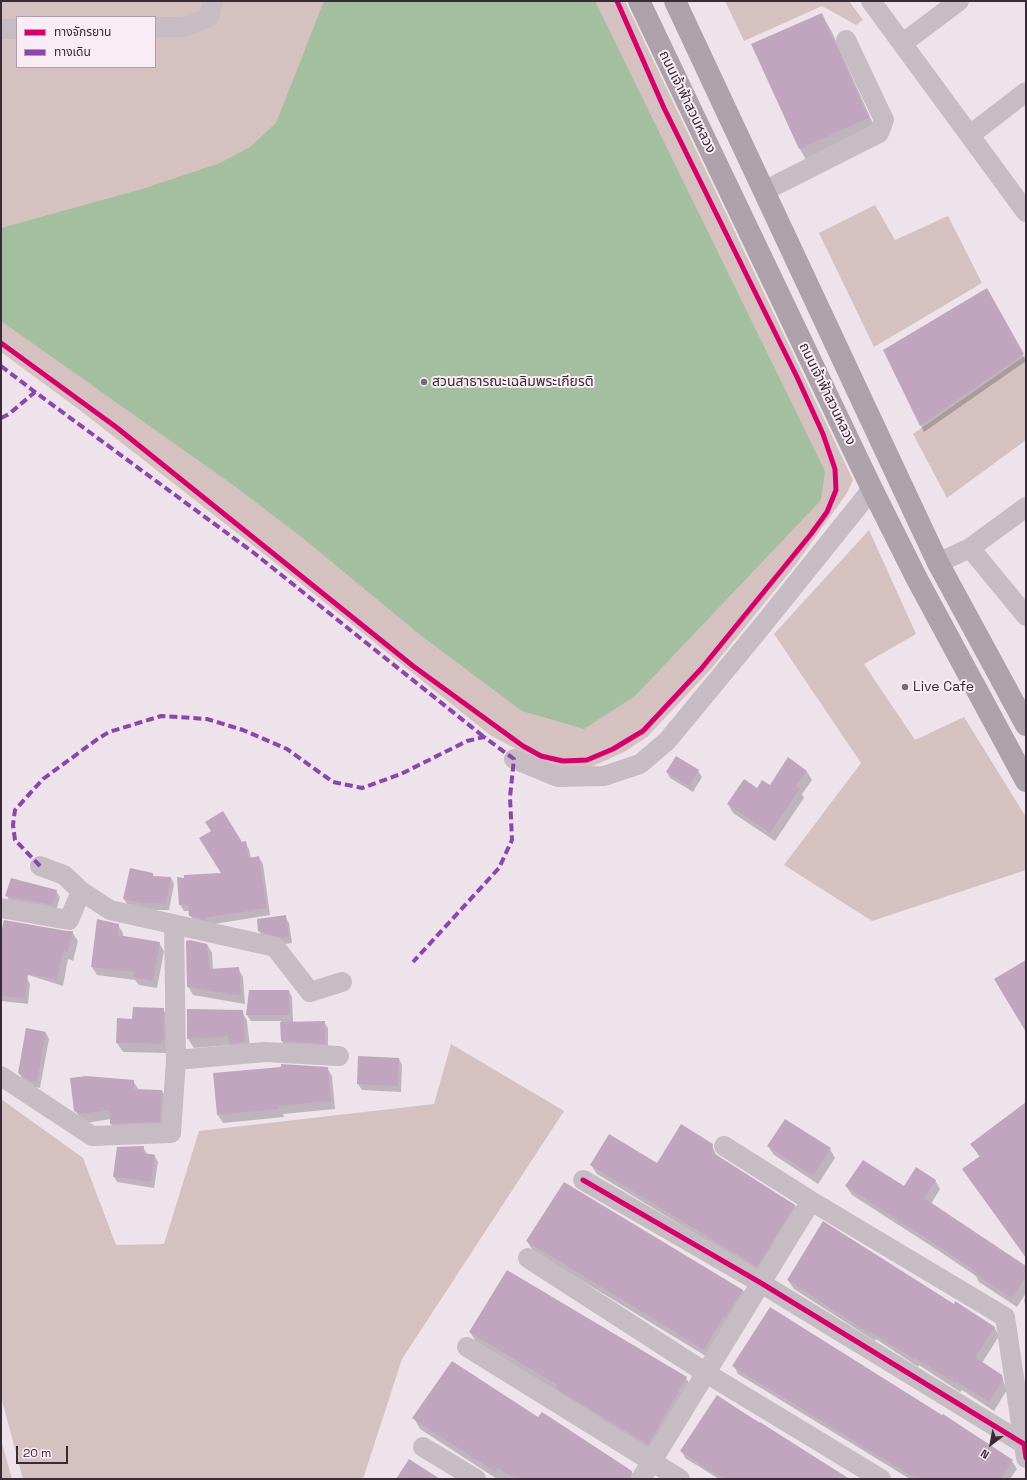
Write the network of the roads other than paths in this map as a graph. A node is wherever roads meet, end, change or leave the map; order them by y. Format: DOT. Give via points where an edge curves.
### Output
graph roads {
  1 [pos="213,1"];
  2 [pos="675,1"];
  3 [pos="871,1"];
  4 [pos="959,1"];
  5 [pos="641,2"];
  6 [pos="156,27"];
  7 [pos="1,29"];
  8 [pos="16,29"];
  9 [pos="846,40"];
  10 [pos="903,43"];
  11 [pos="1026,92"];
  12 [pos="970,135"];
  13 [pos="764,191"];
  14 [pos="1026,212"];
  15 [pos="872,489"];
  16 [pos="1026,508"];
  17 [pos="970,548"];
  18 [pos="938,563"];
  19 [pos="1026,616"];
  20 [pos="1026,725"];
  21 [pos="514,759"];
  22 [pos="1026,781"];
  23 [pos="40,866"];
  24 [pos="81,891"];
  25 [pos="1,908"];
  26 [pos="174,924"];
  27 [pos="342,982"];
  28 [pos="339,1056"];
  29 [pos="176,1060"];
  30 [pos="1,1076"];
  31 [pos="724,1146"];
  32 [pos="583,1180"];
  33 [pos="811,1201"];
  34 [pos="528,1258"];
  35 [pos="761,1283"];
  36 [pos="467,1347"];
  37 [pos="706,1373"];
  38 [pos="423,1447"];
  39 [pos="1025,1451"];
  40 [pos="652,1461"];
  41 [pos="476,1479"];
  42 [pos="641,1479"];
  43 [pos="680,1479"];
  44 [pos="881,1479"];
  1 -- 6 [label="street" via="209,16 183,27"];
  2 -- 13 [label="main road, ถนนเจ้าฟ้าสวนหลวง"];
  3 -- 10 [label="street"];
  4 -- 10 [label="street"];
  5 -- 15 [label="main road, ถนนเจ้าฟ้าสวนหลวง"];
  7 -- 8 [label="street"];
  9 -- 13 [label="street" via="884,120 879,133"];
  10 -- 12 [label="street"];
  11 -- 12 [label="street"];
  12 -- 14 [label="street"];
  13 -- 18 [label="main road, ถนนเจ้าฟ้าสวนหลวง"];
  15 -- 21 [label="street" via="672,735 640,764 604,776 558,777"];
  15 -- 22 [label="main road, ถนนเจ้าฟ้าสวนหลวง"];
  16 -- 17 [label="street"];
  17 -- 18 [label="street"];
  17 -- 19 [label="street"];
  18 -- 20 [label="main road, ถนนเจ้าฟ้าสวนหลวง"];
  23 -- 24 [label="street" via="64,875"];
  24 -- 25 [label="street" via="69,920"];
  24 -- 26 [label="street" via="110,910"];
  26 -- 27 [label="street" via="275,947 310,992"];
  26 -- 29 [label="street"];
  28 -- 29 [label="street" via="265,1052"];
  29 -- 30 [label="street" via="171,1133 92,1136"];
  31 -- 33 [label="street"];
  32 -- 35 [label="street"];
  33 -- 35 [label="street"];
  33 -- 39 [label="street" via="1006,1317"];
  34 -- 37 [label="street"];
  35 -- 37 [label="street"];
  35 -- 39 [label="street"];
  36 -- 40 [label="street"];
  37 -- 40 [label="street"];
  37 -- 44 [label="street"];
  38 -- 41 [label="street"];
  40 -- 42 [label="street"];
  40 -- 43 [label="street"];
}
